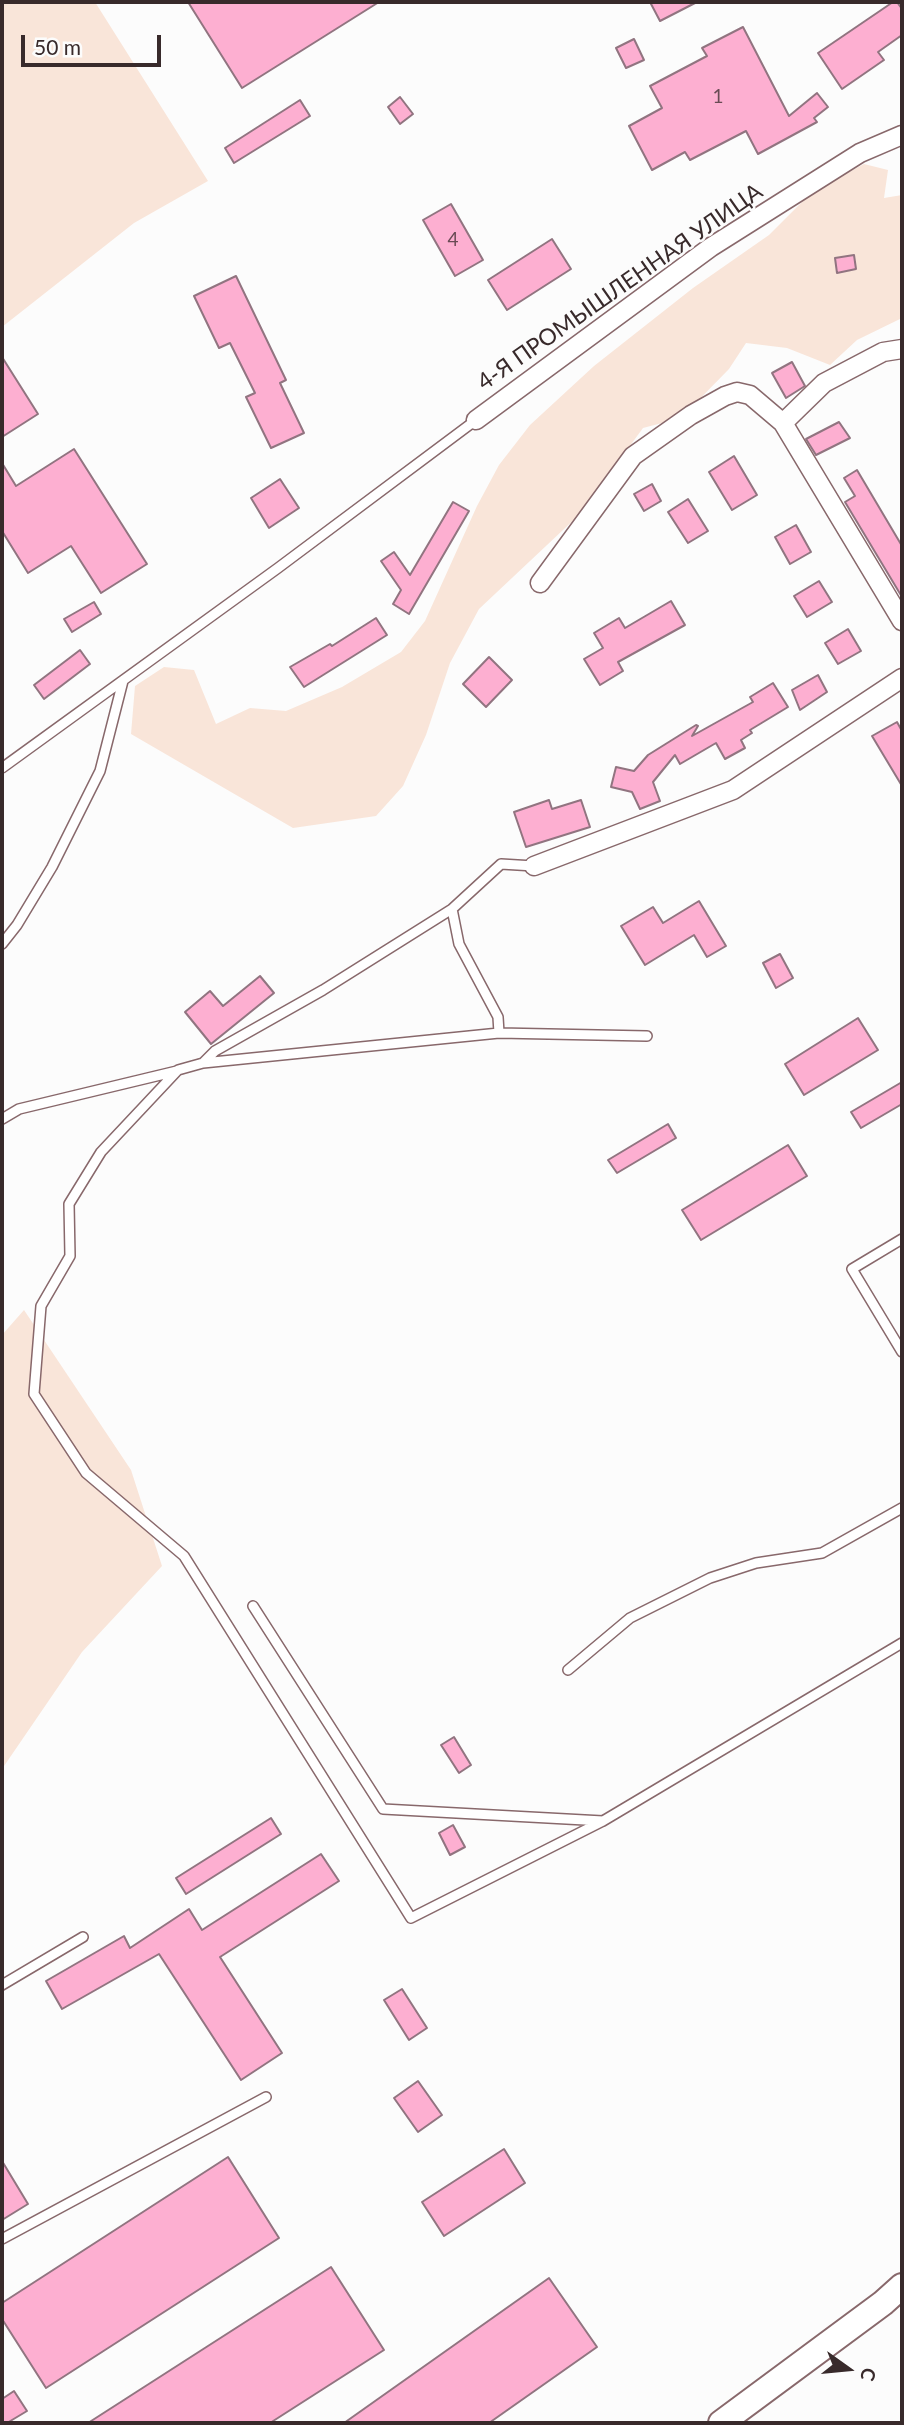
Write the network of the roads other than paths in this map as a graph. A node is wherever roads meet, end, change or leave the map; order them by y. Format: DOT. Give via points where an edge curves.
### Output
graph roads {
  1 [pos="902,135"];
  2 [pos="902,349"];
  3 [pos="477,420"];
  4 [pos="783,423"];
  5 [pos="540,583"];
  6 [pos="902,621"];
  7 [pos="902,678"];
  8 [pos="124,680"];
  9 [pos="2,768"];
  10 [pos="534,866"];
  11 [pos="452,909"];
  12 [pos="2,944"];
  13 [pos="499,1033"];
  14 [pos="647,1036"];
  15 [pos="203,1063"];
  16 [pos="178,1070"];
  17 [pos="2,1119"];
  18 [pos="902,1239"];
  19 [pos="902,1352"];
  20 [pos="902,1508"];
  21 [pos="253,1606"];
  22 [pos="902,1643"];
  23 [pos="568,1670"];
  24 [pos="603,1821"];
  25 [pos="83,1937"];
  26 [pos="2,1985"];
  27 [pos="266,2097"];
  28 [pos="2,2239"];
  29 [pos="902,2286"];
  30 [pos="721,2423"];
  1 -- 3 [label="street, 4-Я ПРОМЫШЛЕННАЯ УЛИЦА" via="860,153 711,247"];
  2 -- 4 [label="street" via="883,352 824,383"];
  3 -- 8 [label="lane"];
  4 -- 5 [label="street" via="737,391 691,415 633,456"];
  4 -- 6 [label="street"];
  7 -- 10 [label="street" via="733,790"];
  8 -- 9 [label="lane"];
  8 -- 12 [label="lane" via="100,771 52,867"];
  10 -- 11 [label="lane" via="501,864"];
  11 -- 13 [label="lane" via="459,944 498,1017"];
  11 -- 15 [label="lane" via="215,1051"];
  13 -- 14 [label="lane"];
  13 -- 15 [label="lane"];
  15 -- 16 [label="lane"];
  16 -- 17 [label="lane" via="19,1109"];
  16 -- 24 [label="lane" via="101,1152 69,1203 70,1256 41,1306 34,1394 86,1473 184,1556 411,1918"];
  18 -- 19 [label="lane" via="852,1269"];
  20 -- 23 [label="lane" via="822,1553 756,1563 710,1578 630,1618"];
  21 -- 24 [label="lane" via="383,1810"];
  22 -- 24 [label="lane"];
  25 -- 26 [label="lane"];
  27 -- 28 [label="lane"];
  29 -- 30 [label="main road"];
}
